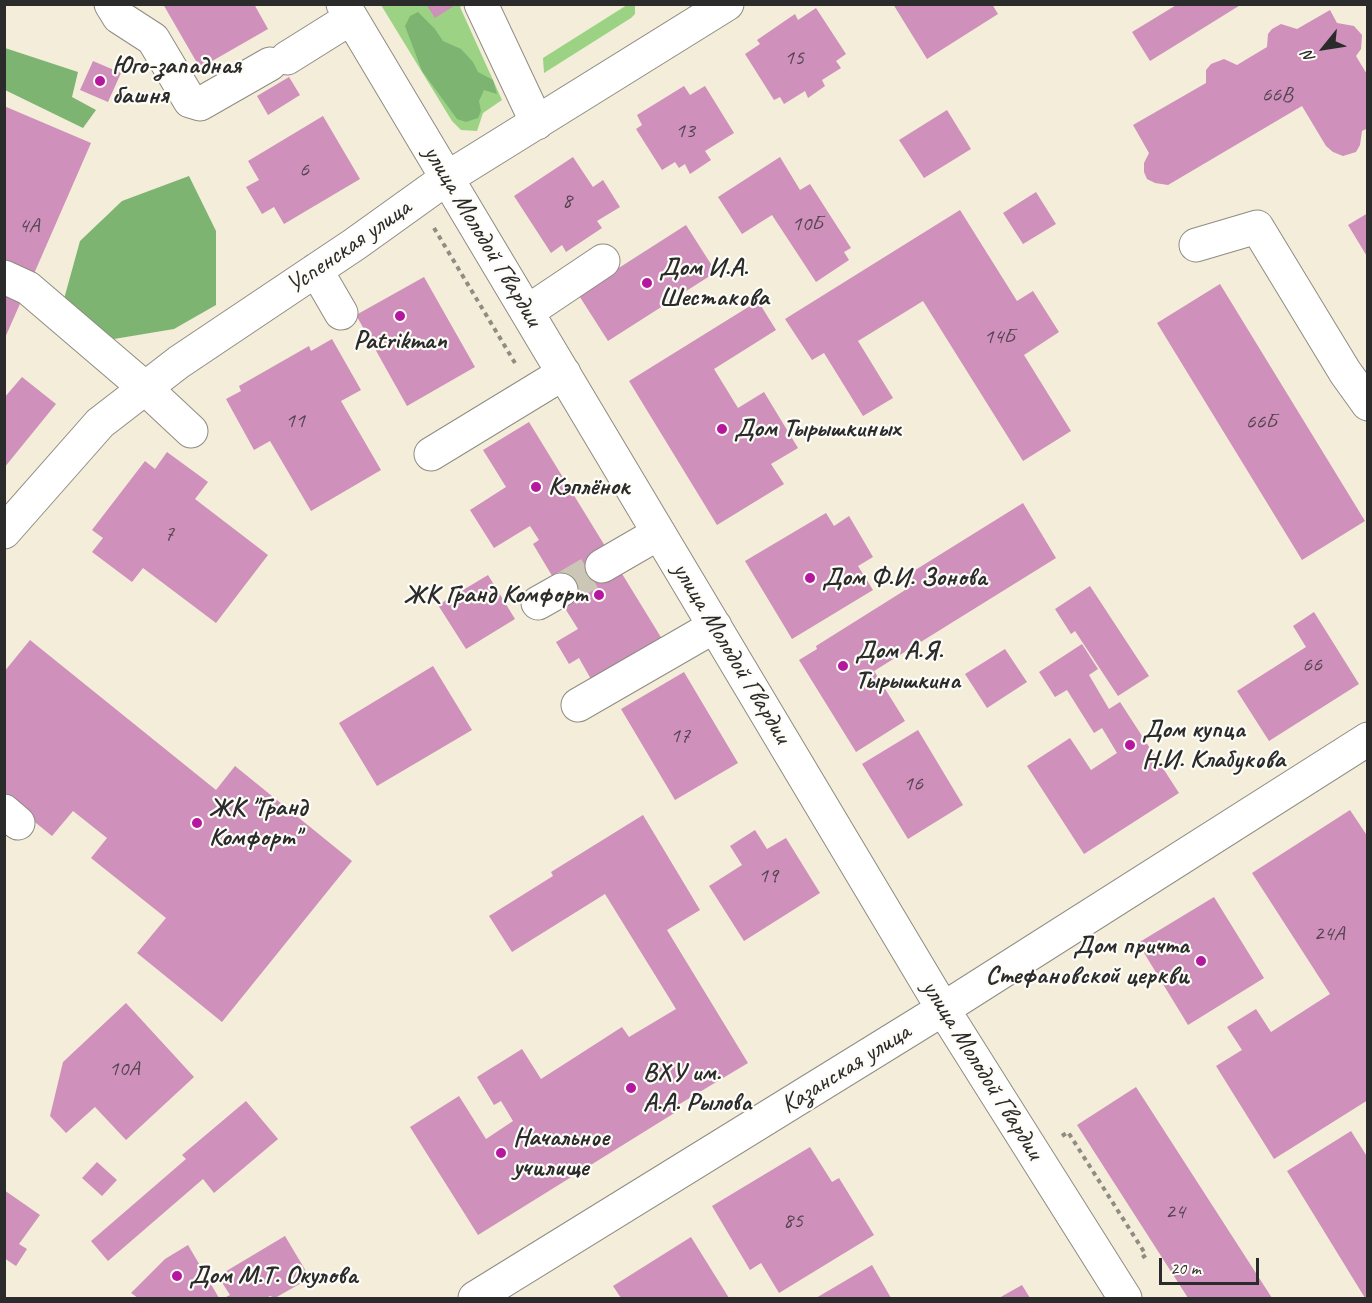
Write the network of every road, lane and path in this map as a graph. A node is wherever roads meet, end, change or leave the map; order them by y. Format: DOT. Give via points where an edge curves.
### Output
graph roads {
  1 [pos="111,4"];
  2 [pos="481,4"];
  3 [pos="727,4"];
  4 [pos="347,11"];
  5 [pos="537,123"];
  6 [pos="447,178"];
  7 [pos="1196,245"];
  8 [pos="603,261"];
  9 [pos="316,270"];
  10 [pos="4,277"];
  11 [pos="527,312"];
  12 [pos="341,313"];
  13 [pos="564,374"];
  14 [pos="145,388"];
  15 [pos="1368,404"];
  16 [pos="191,430"];
  17 [pos="431,454"];
  18 [pos="4,532"];
  19 [pos="659,533"];
  20 [pos="602,566"];
  21 [pos="715,626"];
  22 [pos="578,705"];
  23 [pos="1368,739"];
  24 [pos="943,1009"];
  25 [pos="475,1299"];
  26 [pos="1125,1299"];
  1 -- 4 [label="street" via="119,17 153,39 190,101 200,104 278,61"];
  2 -- 5 [label="street"];
  3 -- 5 [label="street, Успенская улица"];
  4 -- 6 [label="street, улица Молодой Гвардии"];
  5 -- 6 [label="street, Успенская улица"];
  6 -- 9 [label="street, Успенская улица"];
  6 -- 11 [label="street, улица Молодой Гвардии"];
  7 -- 15 [label="street" via="1257,227"];
  8 -- 11 [label="street"];
  9 -- 12 [label="street"];
  9 -- 14 [label="street, Успенская улица"];
  10 -- 14 [label="street" via="28,288"];
  11 -- 13 [label="street, улица Молодой Гвардии"];
  13 -- 17 [label="street"];
  13 -- 19 [label="street, улица Молодой Гвардии"];
  14 -- 16 [label="street"];
  14 -- 18 [label="street, Успенская улица" via="100,423"];
  19 -- 20 [label="street"];
  19 -- 21 [label="street, улица Молодой Гвардии"];
  21 -- 22 [label="street"];
  21 -- 24 [label="street, улица Молодой Гвардии"];
  23 -- 24 [label="street, Казанская улица"];
  24 -- 25 [label="street, Казанская улица"];
  24 -- 26 [label="street, улица Молодой Гвардии"];
}
